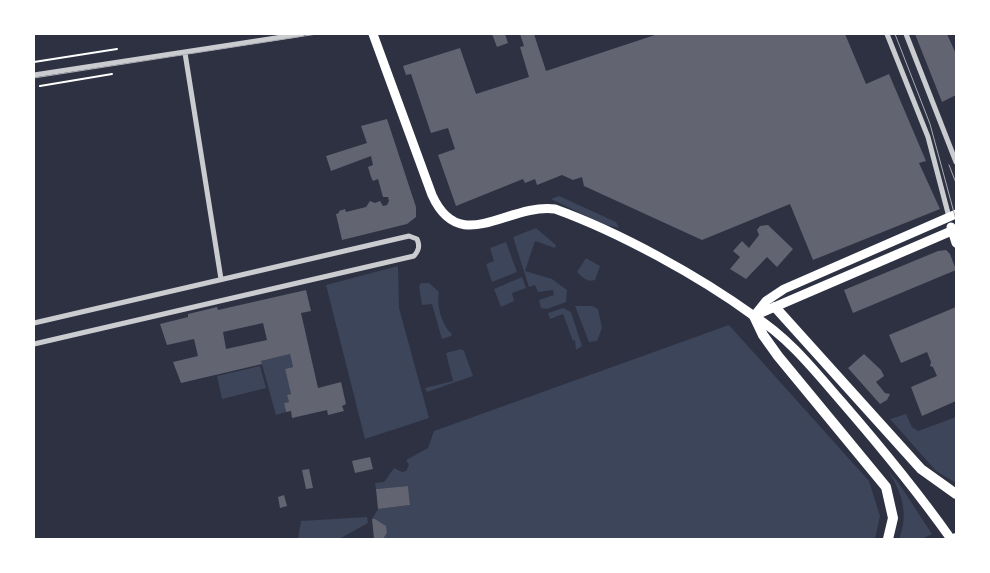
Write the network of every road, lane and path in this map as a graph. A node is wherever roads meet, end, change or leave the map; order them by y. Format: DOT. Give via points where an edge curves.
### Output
graph roads {
  1 [pos="302,34"];
  2 [pos="372,34"];
  3 [pos="887,34"];
  4 [pos="906,34"];
  5 [pos="295,35"];
  6 [pos="117,49"];
  7 [pos="185,53"];
  8 [pos="34,62"];
  9 [pos="112,74"];
  10 [pos="34,75"];
  11 [pos="40,86"];
  12 [pos="956,162"];
  13 [pos="953,216"];
  14 [pos="954,230"];
  15 [pos="956,243"];
  16 [pos="221,279"];
  17 [pos="775,306"];
  18 [pos="754,316"];
  19 [pos="34,323"];
  20 [pos="34,344"];
  21 [pos="956,494"];
  22 [pos="888,539"];
  23 [pos="954,539"];
  1 -- 5 [label="street"];
  2 -- 18 [label="main road" via="432,195 447,218 471,227 521,211 540,207 555,209 639,247"];
  3 -- 13 [label="street" via="928,137"];
  4 -- 12 [label="street"];
  5 -- 7 [label="street"];
  6 -- 8 [label="path"];
  7 -- 10 [label="street"];
  7 -- 16 [label="street"];
  9 -- 11 [label="path"];
  13 -- 14 [label="main road"];
  13 -- 18 [label="main road" via="784,289"];
  14 -- 15 [label="main road"];
  14 -- 17 [label="main road"];
  16 -- 19 [label="street"];
  16 -- 20 [label="street" via="409,236 419,244 414,256"];
  17 -- 18 [label="main road"];
  17 -- 21 [label="highway" via="921,469"];
  18 -- 22 [label="highway" via="767,343 883,482 893,518"];
  18 -- 23 [label="main road" via="782,335 822,378 896,464"];
}
